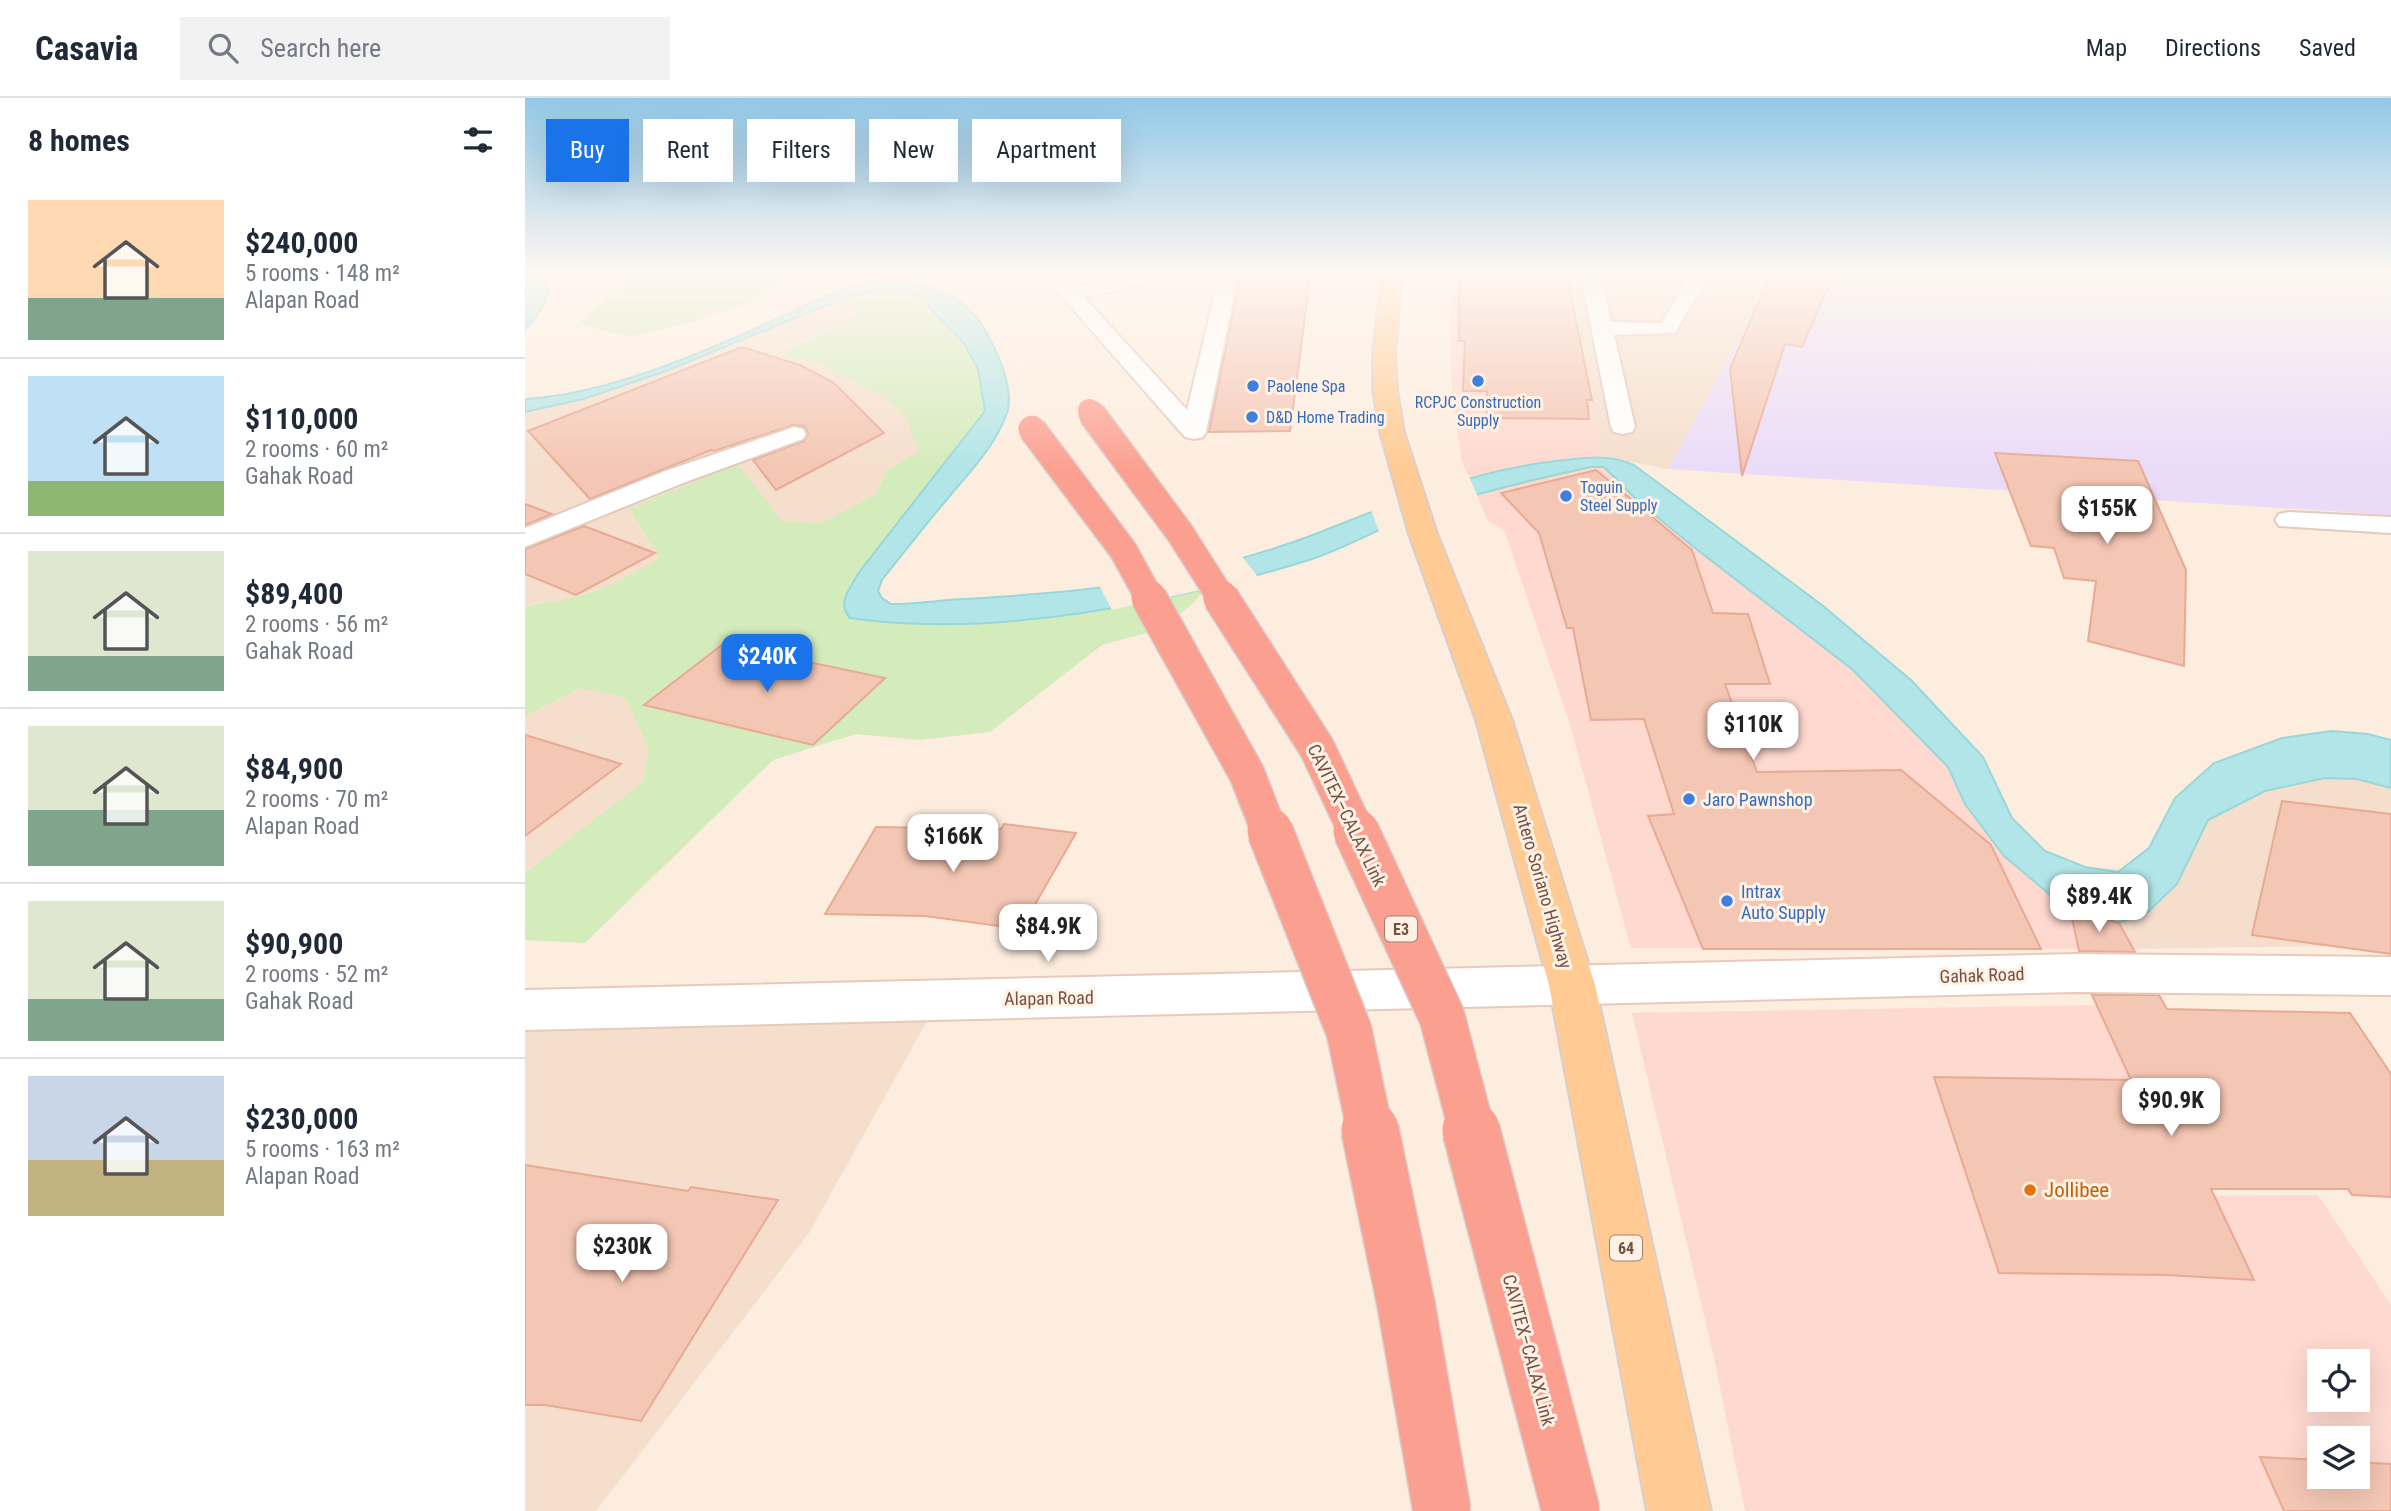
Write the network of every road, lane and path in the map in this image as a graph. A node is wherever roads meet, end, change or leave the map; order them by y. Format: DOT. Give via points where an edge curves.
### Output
graph roads {
  1 [pos="1109,338"];
  2 [pos="1215,338"];
  3 [pos="1386,338"];
  4 [pos="1604,338"];
  5 [pos="1089,410"];
  6 [pos="1623,427"];
  7 [pos="1032,429"];
  8 [pos="794,434"];
  9 [pos="2289,520"];
  10 [pos="2391,525"];
  11 [pos="525,538"];
  12 [pos="2391,976"];
  13 [pos="1572,985"];
  14 [pos="525,1010"];
  15 [pos="1441,1511"];
  16 [pos="1571,1511"];
  17 [pos="1679,1511"];
  1 -- 2 [label="street" via="1194,432"];
  3 -- 13 [label="main road, Antero Soriano Highway / 64" via="1385,390 1392,432 1423,534 1495,720"];
  4 -- 6 [label="street"];
  5 -- 16 [label="highway, CAVITEX–CALAX Link / E3, bridge" via="1180,533 1317,748 1443,1017"];
  7 -- 15 [label="highway, bridge" via="1123,550 1247,774 1349,1031 1406,1304"];
  8 -- 11 [label="street"];
  9 -- 10 [label="street"];
  12 -- 13 [label="street, Gahak Road" via="2075,973"];
  13 -- 14 [label="street, Alapan Road"];
  13 -- 17 [label="main road, Antero Soriano Highway / 64"];
}
